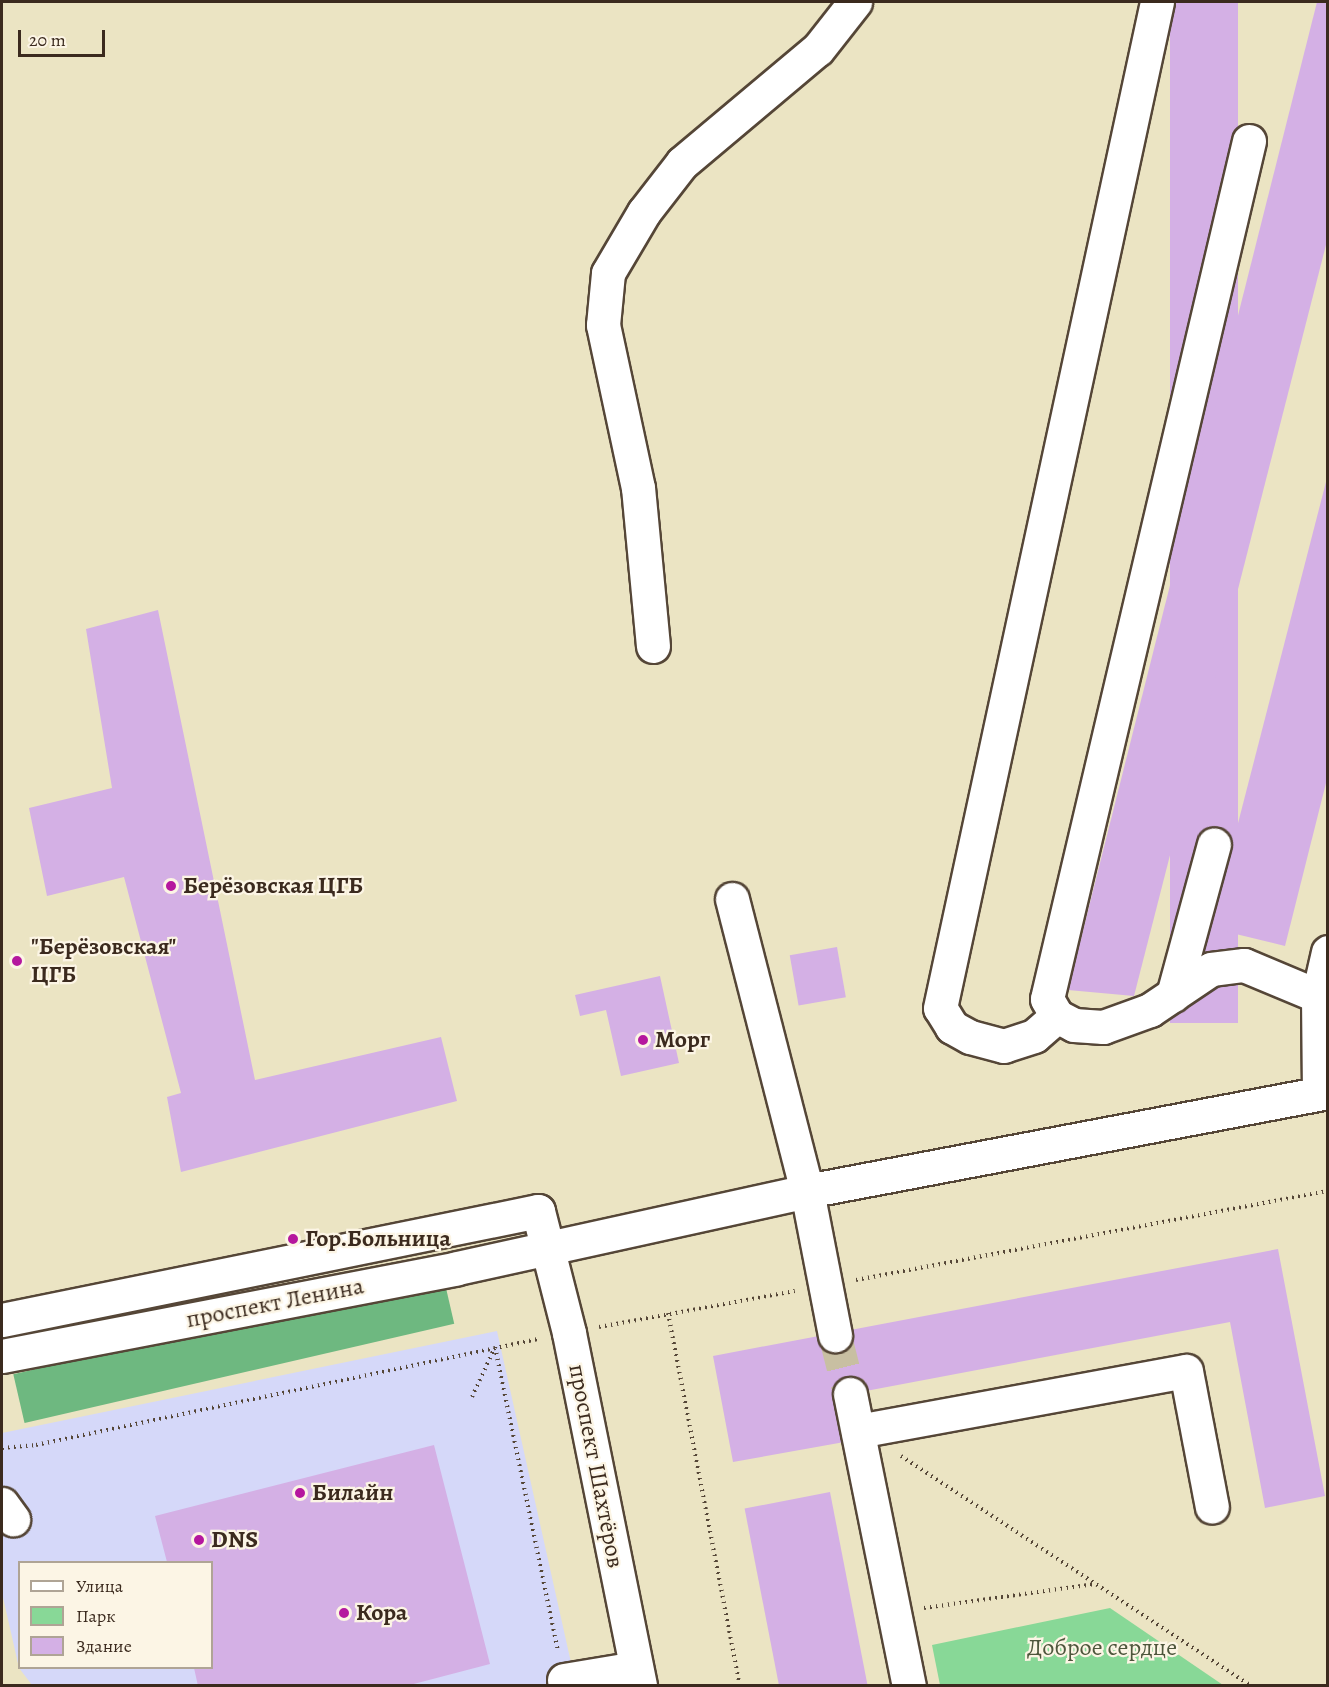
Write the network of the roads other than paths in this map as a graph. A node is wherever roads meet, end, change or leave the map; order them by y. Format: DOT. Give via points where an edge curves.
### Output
graph roads {
  1 [pos="855,2"];
  2 [pos="1156,2"];
  3 [pos="1249,141"];
  4 [pos="653,646"];
  5 [pos="1214,844"];
  6 [pos="732,899"];
  7 [pos="1328,952"];
  8 [pos="1173,995"];
  9 [pos="1317,996"];
  10 [pos="1057,1016"];
  11 [pos="1323,1092"];
  12 [pos="807,1191"];
  13 [pos="538,1211"];
  14 [pos="547,1247"];
  15 [pos="2,1320"];
  16 [pos="835,1335"];
  17 [pos="2,1356"];
  18 [pos="850,1394"];
  19 [pos="858,1431"];
  20 [pos="1212,1506"];
  21 [pos="638,1677"];
  22 [pos="564,1680"];
  23 [pos="909,1686"];
  1 -- 4 [label="street" via="818,49 682,163 644,212 608,273 603,325 639,488"];
  2 -- 10 [label="street" via="940,1008 952,1027 970,1037 1004,1046 1035,1036"];
  3 -- 10 [label="street" via="1047,999"];
  5 -- 8 [label="street"];
  6 -- 12 [label="street"];
  7 -- 9 [label="street"];
  8 -- 9 [label="street" via="1211,969 1244,965"];
  8 -- 10 [label="street" via="1150,1011 1103,1027 1074,1025"];
  9 -- 11 [label="street"];
  11 -- 12 [label="street, проспект Ленина"];
  12 -- 14 [label="street, проспект Ленина"];
  12 -- 16 [label="street"];
  13 -- 14 [label="street, проспект Шахтёров"];
  13 -- 15 [label="street, проспект Ленина"];
  14 -- 17 [label="street, проспект Ленина"];
  14 -- 21 [label="street, проспект Шахтёров" via="569,1333"];
  18 -- 19 [label="street"];
  19 -- 20 [label="street" via="1186,1371"];
  19 -- 23 [label="street"];
  21 -- 22 [label="street"];
}
